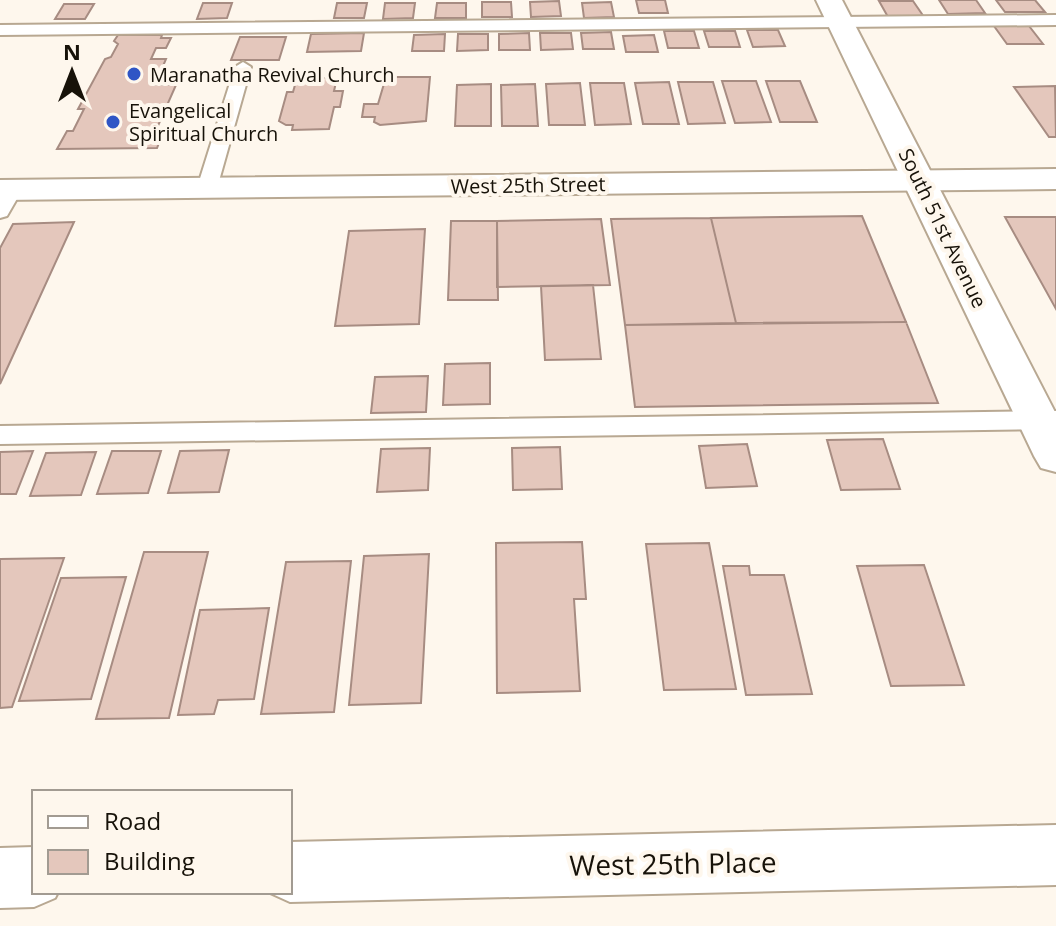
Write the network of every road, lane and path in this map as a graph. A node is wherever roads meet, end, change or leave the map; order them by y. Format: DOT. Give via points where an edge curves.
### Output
graph roads {
  1 [pos="835,11"];
  2 [pos="1056,20"];
  3 [pos="0,30"];
  4 [pos="243,67"];
  5 [pos="1056,179"];
  6 [pos="919,181"];
  7 [pos="207,188"];
  8 [pos="4,198"];
  9 [pos="1047,420"];
  10 [pos="0,435"];
  11 [pos="1056,456"];
  12 [pos="1056,855"];
  13 [pos="292,872"];
  14 [pos="32,877"];
  15 [pos="0,878"];
  1 -- 2 [label="lane"];
  1 -- 3 [label="lane"];
  1 -- 6 [label="street, South 51st Avenue"];
  4 -- 7 [label="lane"];
  5 -- 6 [label="street, West 25th Street"];
  6 -- 7 [label="street, West 25th Street"];
  6 -- 9 [label="street, South 51st Avenue"];
  7 -- 8 [label="street, West 25th Street"];
  9 -- 10 [label="lane"];
  9 -- 11 [label="street, South 51st Avenue"];
  12 -- 13 [label="street, West 25th Place"];
  14 -- 15 [label="street"];
}
